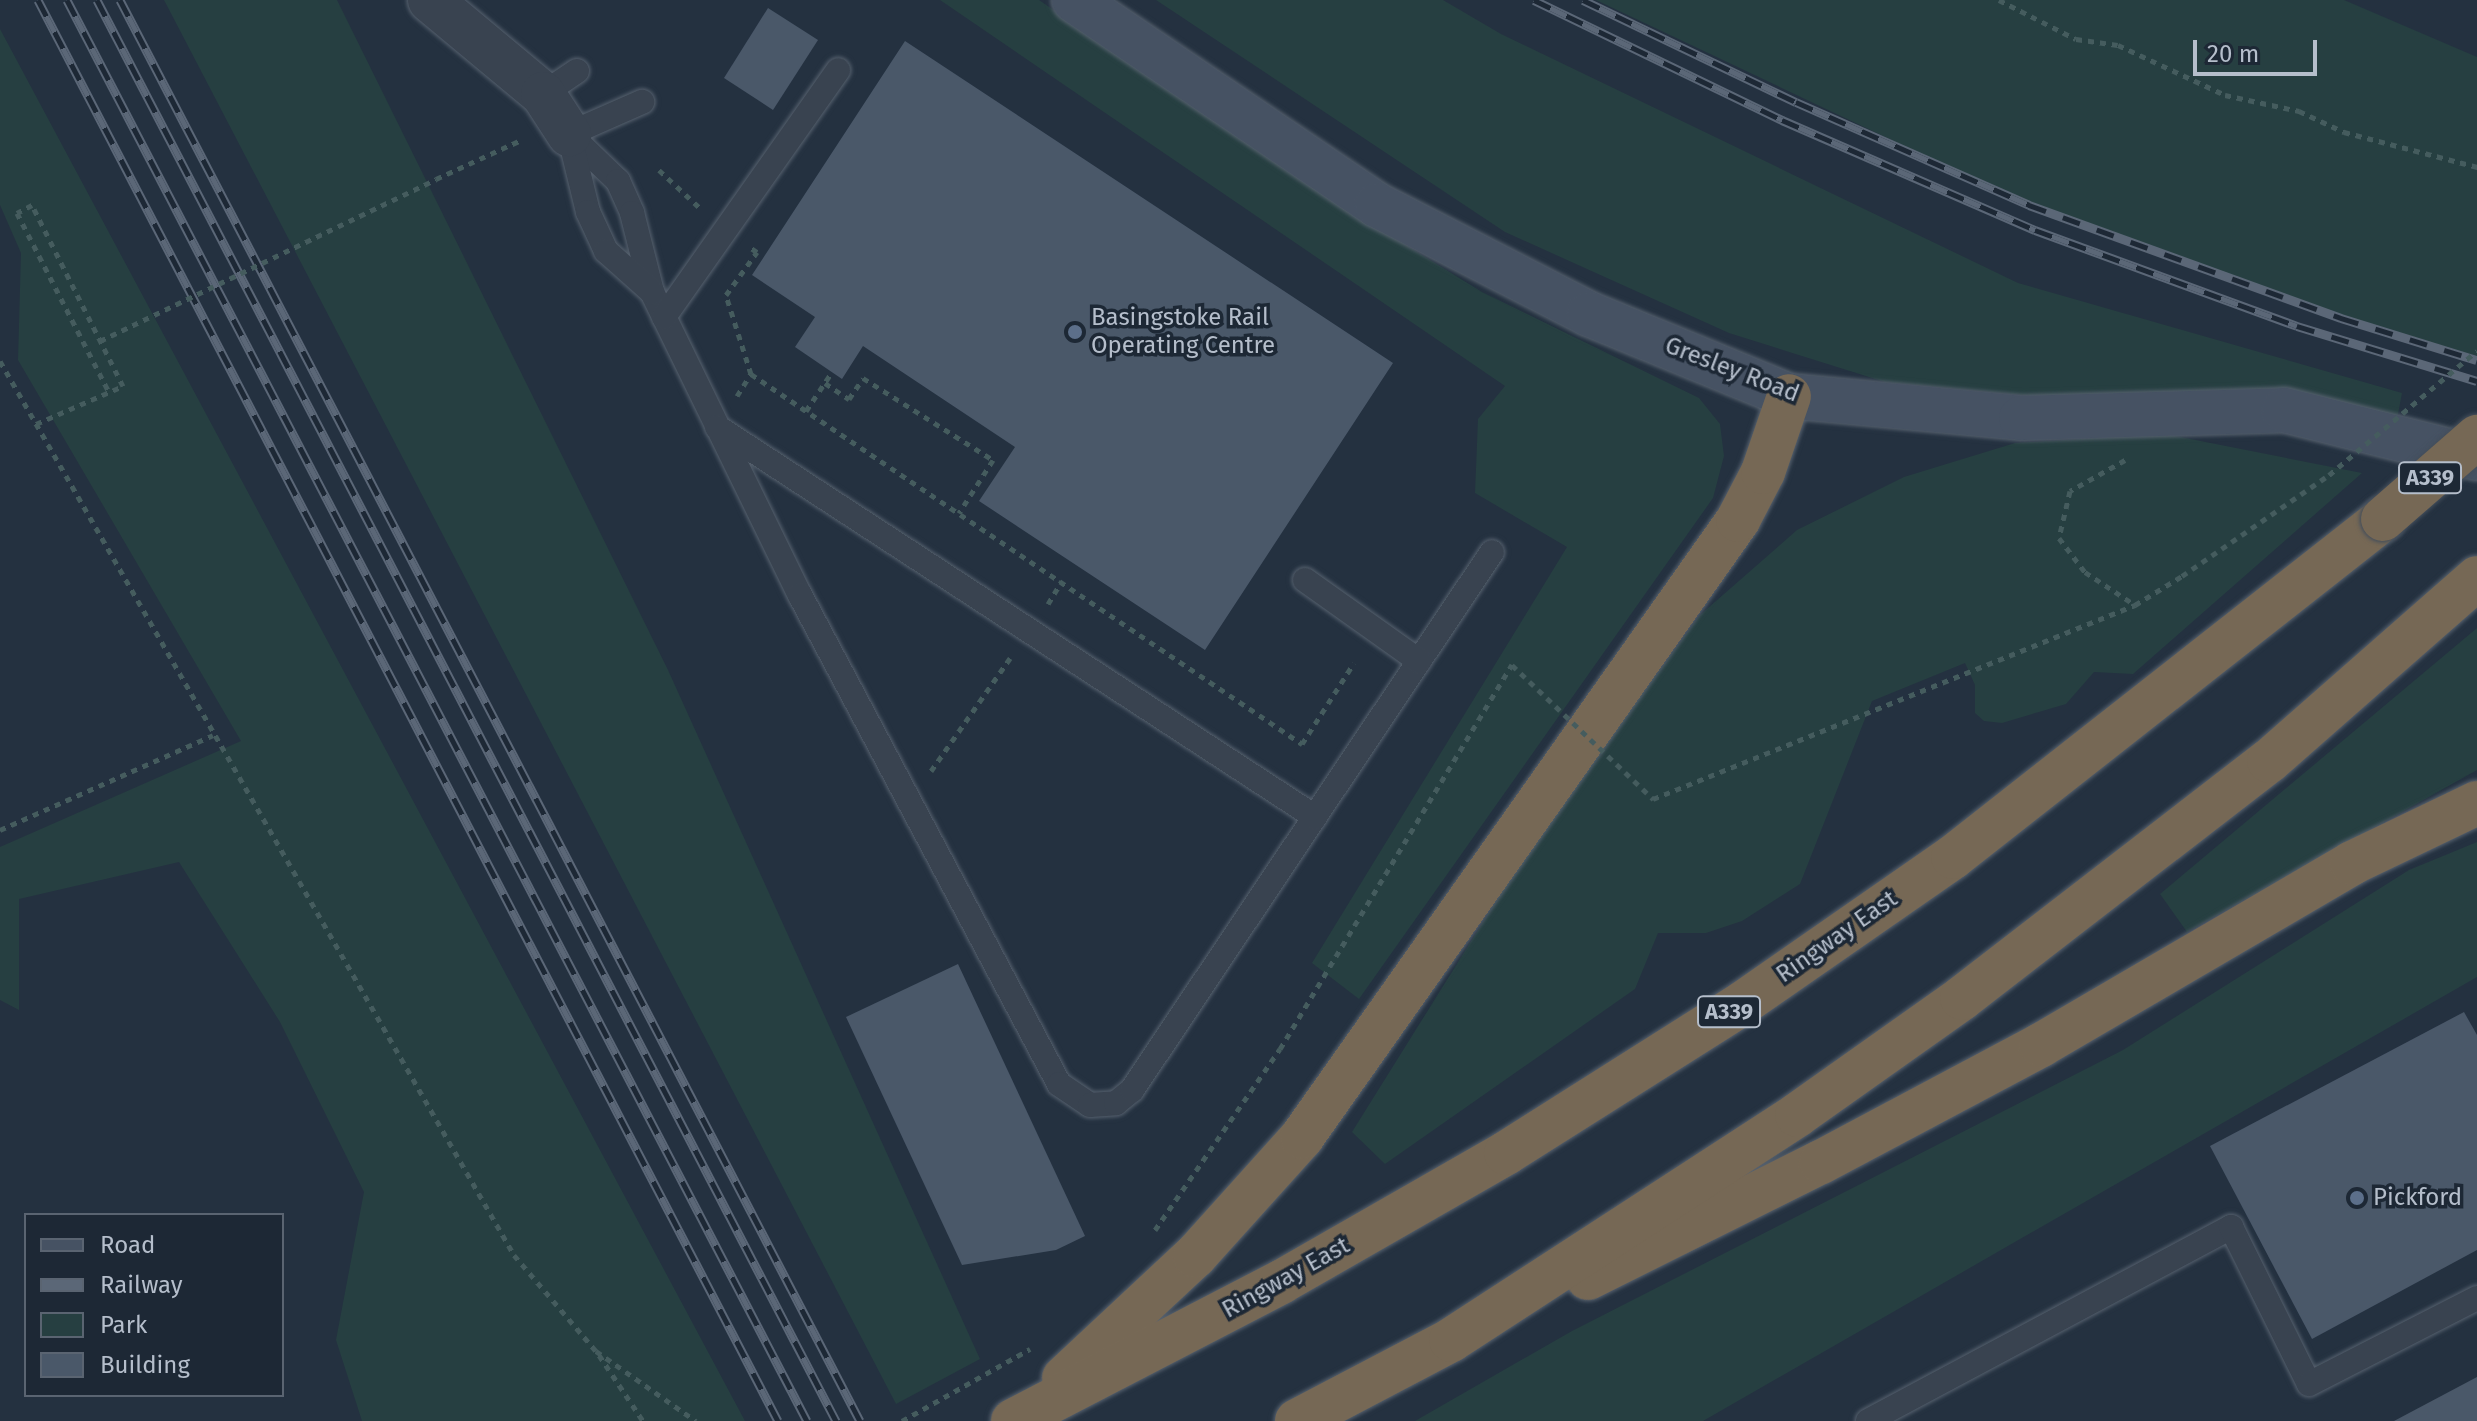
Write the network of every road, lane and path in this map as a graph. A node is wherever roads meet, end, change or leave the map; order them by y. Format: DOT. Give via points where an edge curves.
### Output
graph roads {
  1 [pos="430,0"];
  2 [pos="1074,0"];
  3 [pos="1999,0"];
  4 [pos="838,70"];
  5 [pos="642,102"];
  6 [pos="569,134"];
  7 [pos="519,141"];
  8 [pos="2477,167"];
  9 [pos="659,170"];
  10 [pos="726,228"];
  11 [pos="652,292"];
  12 [pos="664,317"];
  13 [pos="100,341"];
  14 [pos="2477,351"];
  15 [pos="0,361"];
  16 [pos="832,372"];
  17 [pos="751,374"];
  18 [pos="825,383"];
  19 [pos="109,392"];
  20 [pos="1789,396"];
  21 [pos="806,411"];
  22 [pos="36,424"];
  23 [pos="717,427"];
  24 [pos="2477,437"];
  25 [pos="2333,454"];
  26 [pos="2134,457"];
  27 [pos="2477,458"];
  28 [pos="2363,460"];
  29 [pos="959,513"];
  30 [pos="1492,552"];
  31 [pos="2477,578"];
  32 [pos="1305,580"];
  33 [pos="1062,581"];
  34 [pos="2135,605"];
  35 [pos="1032,629"];
  36 [pos="1419,661"];
  37 [pos="1354,663"];
  38 [pos="213,735"];
  39 [pos="910,801"];
  40 [pos="2477,803"];
  41 [pos="1315,817"];
  42 [pos="0,830"];
  43 [pos="1150,1238"];
  44 [pos="2477,1298"];
  45 [pos="1451,1340"];
  46 [pos="1044,1341"];
  47 [pos="596,1351"];
  48 [pos="1015,1420"];
  49 [pos="643,1421"];
  50 [pos="696,1421"];
  51 [pos="902,1421"];
  52 [pos="1297,1421"];
  53 [pos="1868,1421"];
  1 -- 6 [label="street" via="560,82"];
  2 -- 20 [label="street, Gresley Road" via="1377,205 1589,314"];
  3 -- 8 [label="path" via="2076,39 2118,45 2225,95 2299,111 2344,132"];
  4 -- 10 [label="lane"];
  5 -- 6 [label="lane"];
  6 -- 11 [label="lane" via="618,181 632,213"];
  6 -- 11 [label="lane" via="588,212 606,251"];
  7 -- 13 [label="path, bridge"];
  9 -- 10 [label="path"];
  10 -- 12 [label="lane"];
  10 -- 17 [label="path" via="757,252 726,295"];
  11 -- 12 [label="lane"];
  12 -- 23 [label="lane"];
  13 -- 19 [label="path" via="123,386"];
  13 -- 19 [label="path" via="32,205 17,213"];
  14 -- 34 [label="path, bridge" via="2329,475"];
  15 -- 22 [label="path"];
  16 -- 18 [label="path"];
  17 -- 21 [label="path"];
  17 -- 23 [label="path"];
  18 -- 21 [label="path"];
  18 -- 29 [label="path" via="849,399 863,378 993,460"];
  19 -- 22 [label="path"];
  20 -- 27 [label="street, Gresley Road" via="2021,418 2284,410"];
  20 -- 48 [label="highway" via="1763,472 1738,520 1302,1137 1195,1256"];
  21 -- 29 [label="path"];
  22 -- 38 [label="path"];
  23 -- 35 [label="lane"];
  23 -- 39 [label="lane"];
  24 -- 48 [label="highway, Ringway East / A339, bridge" via="2383,519 1953,857 1743,1003 1519,1145 1281,1282"];
  25 -- 28 [label="path"];
  26 -- 34 [label="path" via="2070,491 2059,538 2085,572"];
  29 -- 33 [label="path"];
  30 -- 36 [label="lane"];
  31 -- 45 [label="highway" via="2269,761 2022,954 1797,1115"];
  32 -- 36 [label="lane"];
  33 -- 35 [label="path"];
  33 -- 37 [label="path" via="1302,744"];
  34 -- 43 [label="path, bridge" via="1653,799 1512,665 1280,1049"];
  35 -- 39 [label="path"];
  35 -- 41 [label="lane"];
  36 -- 41 [label="lane"];
  38 -- 42 [label="path"];
  38 -- 47 [label="path" via="514,1255"];
  39 -- 41 [label="lane" via="1059,1084 1090,1105 1116,1103 1132,1090"];
  40 -- 45 [label="highway" via="2352,863 2041,1045 1768,1190 1674,1239"];
  44 -- 53 [label="lane" via="2309,1384 2231,1227"];
  45 -- 52 [label="highway"];
  46 -- 51 [label="path"];
  47 -- 49 [label="path"];
  47 -- 50 [label="path"];
}
